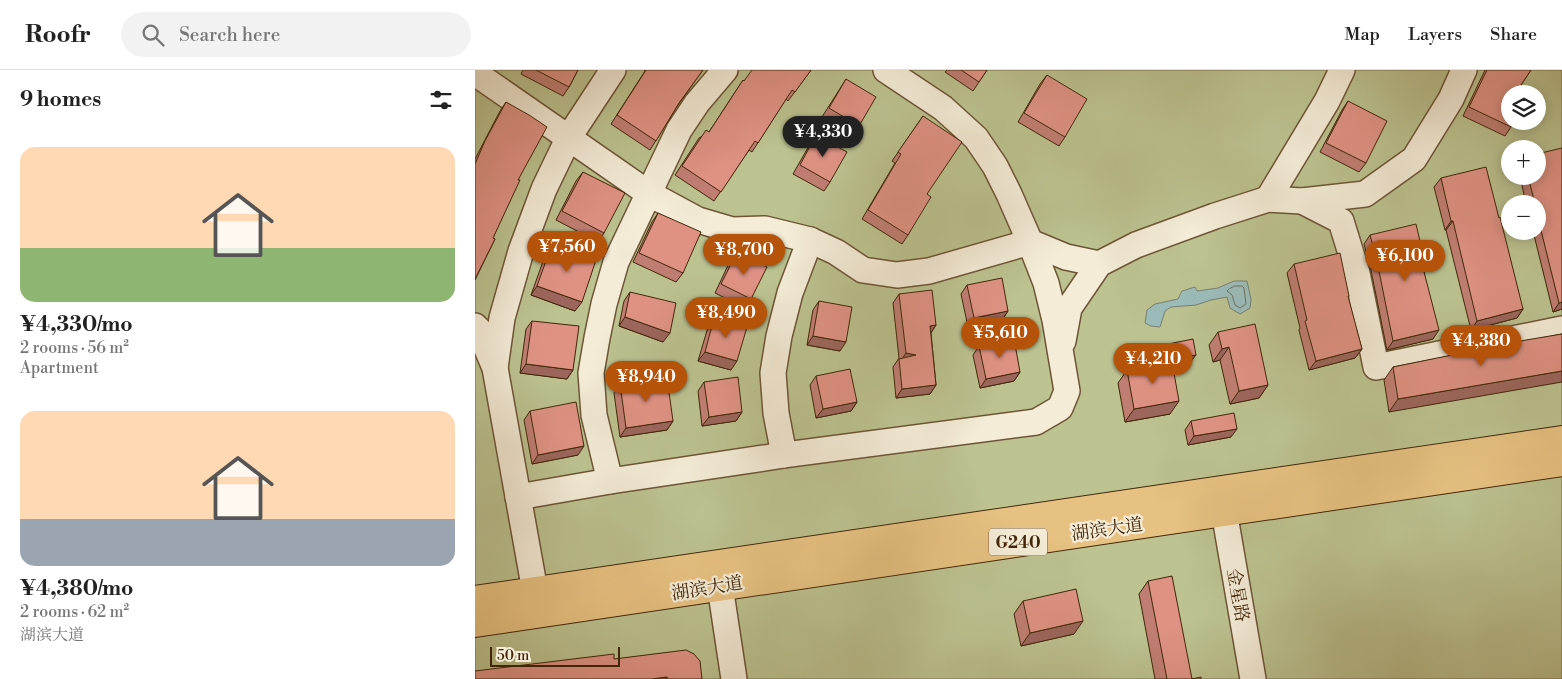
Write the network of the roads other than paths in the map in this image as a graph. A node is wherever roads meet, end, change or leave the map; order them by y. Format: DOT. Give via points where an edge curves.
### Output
graph roads {
  1 [pos="613,70"];
  2 [pos="725,70"];
  3 [pos="886,70"];
  4 [pos="1342,70"];
  5 [pos="1464,70"];
  6 [pos="475,73"];
  7 [pos="569,137"];
  8 [pos="649,193"];
  9 [pos="1268,199"];
  10 [pos="1303,201"];
  11 [pos="810,240"];
  12 [pos="1030,242"];
  13 [pos="1099,264"];
  14 [pos="475,326"];
  15 [pos="1562,330"];
  16 [pos="1061,353"];
  17 [pos="495,368"];
  18 [pos="1562,440"];
  19 [pos="784,455"];
  20 [pos="1562,462"];
  21 [pos="610,481"];
  22 [pos="518,497"];
  23 [pos="1224,512"];
  24 [pos="720,586"];
  25 [pos="535,591"];
  26 [pos="475,600"];
  27 [pos="475,622"];
  28 [pos="734,679"];
  29 [pos="1253,679"];
  1 -- 7 [label="street"];
  2 -- 8 [label="street" via="679,130"];
  3 -- 12 [label="street" via="943,108 976,138 995,166"];
  4 -- 9 [label="street"];
  5 -- 10 [label="street" via="1451,99 1414,159 1365,194"];
  6 -- 7 [label="street"];
  7 -- 8 [label="street"];
  7 -- 17 [label="street" via="544,189 521,251 502,318"];
  8 -- 11 [label="street" via="698,220 732,230 765,228"];
  8 -- 21 [label="street" via="616,262 591,373 594,415"];
  9 -- 10 [label="street"];
  9 -- 13 [label="street" via="1136,245"];
  10 -- 15 [label="street" via="1341,221 1357,273 1376,367"];
  11 -- 12 [label="street" via="863,270 897,275 929,271"];
  11 -- 19 [label="street" via="790,293 773,373"];
  12 -- 13 [label="street" via="1066,257"];
  12 -- 16 [label="street" via="1046,283"];
  13 -- 16 [label="street" via="1069,308"];
  14 -- 17 [label="street"];
  16 -- 19 [label="street" via="1067,391 1060,408 1036,422"];
  17 -- 22 [label="street"];
  18 -- 25 [label="highway, 湖滨大道 / G240"];
  19 -- 21 [label="street"];
  20 -- 23 [label="highway, 湖滨大道 / G240"];
  21 -- 22 [label="street"];
  22 -- 25 [label="street"];
  23 -- 24 [label="highway, 湖滨大道 / G240"];
  23 -- 29 [label="street, 金星路"];
  24 -- 27 [label="highway, 湖滨大道 / G240"];
  24 -- 28 [label="street"];
  25 -- 26 [label="highway, 湖滨大道 / G240"];
}
